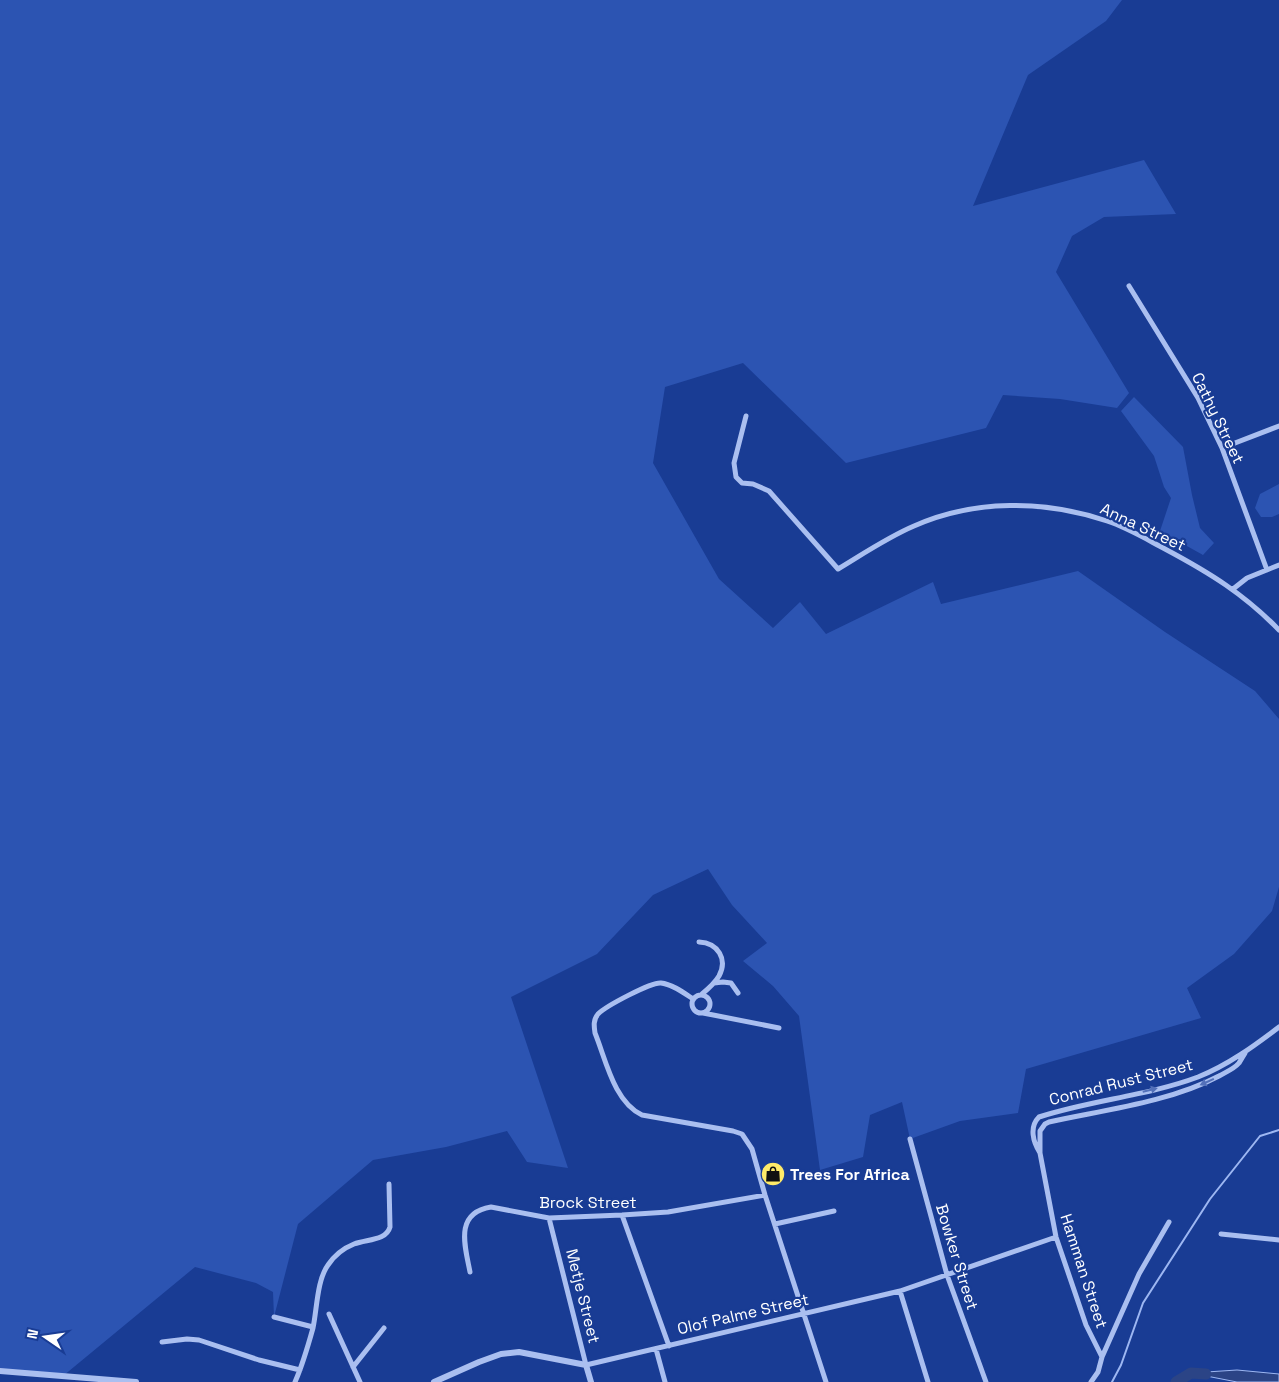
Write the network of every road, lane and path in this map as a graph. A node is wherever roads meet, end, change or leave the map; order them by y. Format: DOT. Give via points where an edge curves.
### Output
graph roads {
  1 [pos="1129,286"];
  2 [pos="746,416"];
  3 [pos="1279,426"];
  4 [pos="1222,448"];
  5 [pos="1279,565"];
  6 [pos="1267,570"];
  7 [pos="1234,589"];
  8 [pos="1279,630"];
  9 [pos="699,942"];
  10 [pos="714,983"];
  11 [pos="738,993"];
  12 [pos="702,994"];
  13 [pos="693,999"];
  14 [pos="703,1013"];
  15 [pos="1279,1027"];
  16 [pos="779,1028"];
  17 [pos="1244,1053"];
  18 [pos="1040,1131"];
  19 [pos="910,1139"];
  20 [pos="1040,1153"];
  21 [pos="389,1184"];
  22 [pos="765,1195"];
  23 [pos="834,1211"];
  24 [pos="622,1215"];
  25 [pos="549,1218"];
  26 [pos="1168,1222"];
  27 [pos="775,1224"];
  28 [pos="1222,1234"];
  29 [pos="1056,1237"];
  30 [pos="1279,1240"];
  31 [pos="470,1272"];
  32 [pos="948,1275"];
  33 [pos="900,1292"];
  34 [pos="329,1314"];
  35 [pos="804,1314"];
  36 [pos="274,1317"];
  37 [pos="313,1327"];
  38 [pos="384,1328"];
  39 [pos="162,1342"];
  40 [pos="669,1346"];
  41 [pos="656,1349"];
  42 [pos="1102,1357"];
  43 [pos="586,1365"];
  44 [pos="353,1367"];
  45 [pos="300,1370"];
  46 [pos="0,1371"];
  47 [pos="63,1379"];
  48 [pos="136,1382"];
  49 [pos="295,1382"];
  50 [pos="360,1382"];
  51 [pos="434,1382"];
  52 [pos="591,1382"];
  53 [pos="665,1382"];
  54 [pos="826,1382"];
  55 [pos="928,1382"];
  56 [pos="986,1382"];
  57 [pos="1091,1382"];
  1 -- 4 [label="street, Cathy Street" via="1198,398"];
  2 -- 7 [label="street, Anna Street" via="734,463 736,476 742,483 770,492 838,569 916,525 966,511 1014,505 1080,513 1108,522 1206,571"];
  3 -- 4 [label="street"];
  4 -- 6 [label="street, Cathy Street"];
  5 -- 6 [label="street"];
  6 -- 7 [label="street" via="1246,578"];
  7 -- 8 [label="street, Anna Street"];
  9 -- 10 [label="street" via="715,946 719,952 721,967"];
  10 -- 11 [label="street" via="731,983"];
  10 -- 12 [label="street"];
  12 -- 13 [label="street"];
  12 -- 14 [label="street" via="710,1003"];
  13 -- 14 [label="street" via="692,1007"];
  13 -- 22 [label="street" via="669,984 653,984 599,1013 594,1023 596,1033 619,1094 630,1107 642,1114 742,1134 752,1149"];
  14 -- 16 [label="street"];
  15 -- 17 [label="street, Conrad Rust Street"];
  17 -- 18 [label="street, Conrad Rust Street, one-way" via="1238,1064 1228,1071 1188,1090 1049,1122"];
  20 -- 17 [label="street, Conrad Rust Street, one-way" via="1032,1131 1039,1117 1180,1083 1218,1068"];
  18 -- 20 [label="street, Hamman Street"];
  19 -- 32 [label="street, Bowker Street"];
  20 -- 29 [label="street, Hamman Street"];
  21 -- 37 [label="street" via="390,1227 387,1233 354,1244 328,1264 322,1278"];
  22 -- 24 [label="street, Brock Street" via="668,1212"];
  22 -- 27 [label="street"];
  23 -- 27 [label="street"];
  24 -- 25 [label="street, Brock Street"];
  24 -- 40 [label="street"];
  25 -- 31 [label="street, Brock Street" via="491,1207 474,1212 466,1223 463,1236"];
  25 -- 43 [label="street, Metje Street"];
  26 -- 42 [label="street" via="1138,1274"];
  27 -- 35 [label="street"];
  28 -- 30 [label="street"];
  29 -- 32 [label="street, Olof Palme Street"];
  29 -- 42 [label="street, Hamman Street" via="1086,1325"];
  32 -- 33 [label="street, Olof Palme Street"];
  32 -- 56 [label="street, Bowker Street"];
  33 -- 35 [label="street, Olof Palme Street"];
  33 -- 55 [label="street"];
  34 -- 44 [label="street"];
  35 -- 40 [label="street, Olof Palme Street"];
  35 -- 54 [label="street"];
  36 -- 37 [label="street"];
  37 -- 45 [label="street"];
  38 -- 44 [label="street"];
  39 -- 45 [label="street" via="199,1340"];
  40 -- 41 [label="street, Olof Palme Street"];
  41 -- 43 [label="street, Olof Palme Street"];
  41 -- 53 [label="street"];
  42 -- 57 [label="street"];
  43 -- 51 [label="street, Olof Palme Street" via="510,1353 479,1362"];
  43 -- 52 [label="street, Metje Street"];
  44 -- 50 [label="street"];
  45 -- 49 [label="street"];
  46 -- 47 [label="street"];
  47 -- 48 [label="street"];
}
